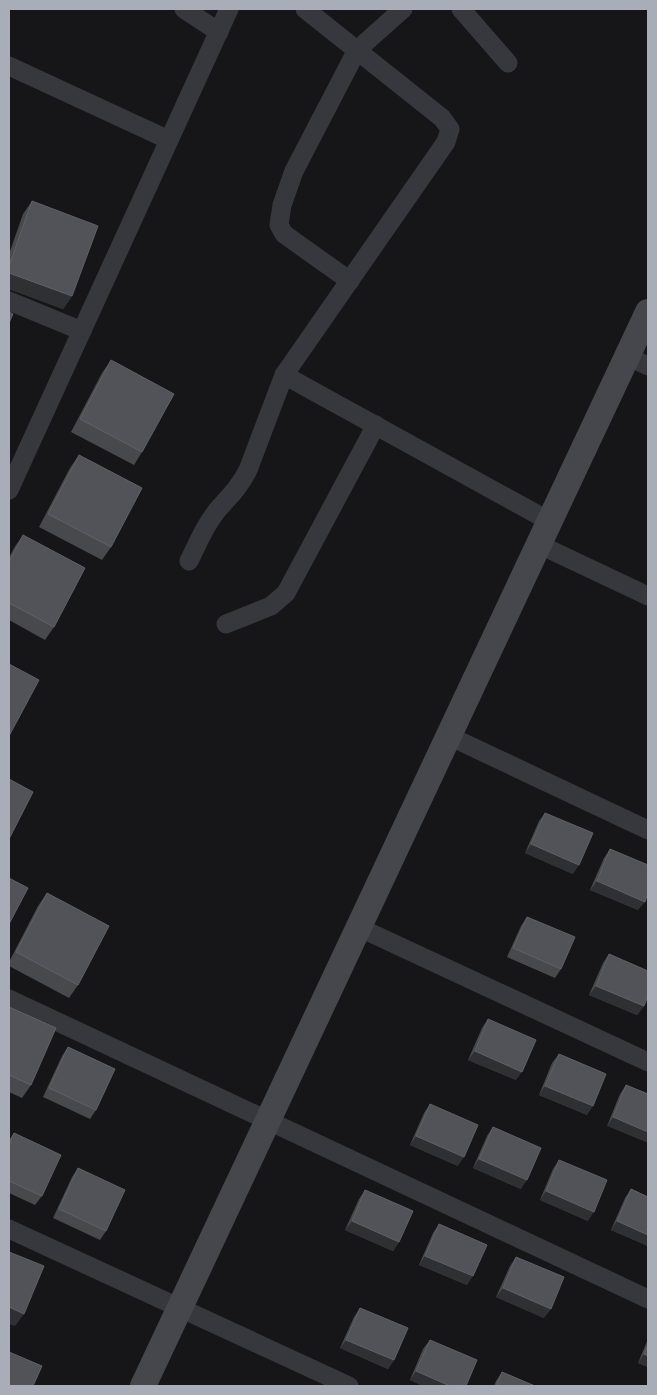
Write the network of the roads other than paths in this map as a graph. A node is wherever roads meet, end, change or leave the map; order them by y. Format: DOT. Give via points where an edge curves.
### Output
graph roads {
  1 [pos="184,9"];
  2 [pos="229,9"];
  3 [pos="305,9"];
  4 [pos="402,9"];
  5 [pos="461,9"];
  6 [pos="219,32"];
  7 [pos="357,50"];
  8 [pos="508,63"];
  9 [pos="9,66"];
  10 [pos="169,140"];
  11 [pos="350,282"];
  12 [pos="9,301"];
  13 [pos="648,312"];
  14 [pos="82,331"];
  15 [pos="638,361"];
  16 [pos="284,374"];
  17 [pos="376,426"];
  18 [pos="9,490"];
  19 [pos="544,532"];
  20 [pos="189,561"];
  21 [pos="648,596"];
  22 [pos="226,624"];
  23 [pos="449,736"];
  24 [pos="648,830"];
  25 [pos="358,927"];
  26 [pos="9,999"];
  27 [pos="648,1062"];
  28 [pos="268,1119"];
  29 [pos="9,1229"];
  30 [pos="648,1299"];
  31 [pos="180,1307"];
  32 [pos="143,1386"];
  33 [pos="349,1386"];
  1 -- 6 [label="street"];
  2 -- 6 [label="street"];
  3 -- 7 [label="street"];
  4 -- 7 [label="street"];
  5 -- 8 [label="street"];
  6 -- 10 [label="street"];
  7 -- 11 [label="street" via="294,171 279,225 297,245"];
  7 -- 11 [label="street" via="442,118 450,129 446,142"];
  9 -- 10 [label="street"];
  10 -- 14 [label="street"];
  11 -- 16 [label="street"];
  12 -- 14 [label="street"];
  13 -- 15 [label="main road"];
  14 -- 18 [label="street"];
  15 -- 19 [label="main road"];
  16 -- 17 [label="street"];
  16 -- 20 [label="street" via="240,486 203,530"];
  17 -- 19 [label="street"];
  17 -- 22 [label="street" via="286,592 271,606"];
  19 -- 21 [label="street"];
  19 -- 23 [label="main road"];
  23 -- 24 [label="street"];
  23 -- 25 [label="main road"];
  25 -- 27 [label="street"];
  25 -- 28 [label="main road"];
  26 -- 28 [label="street"];
  28 -- 30 [label="street"];
  28 -- 31 [label="main road"];
  29 -- 31 [label="street"];
  31 -- 32 [label="main road"];
  31 -- 33 [label="street"];
}
